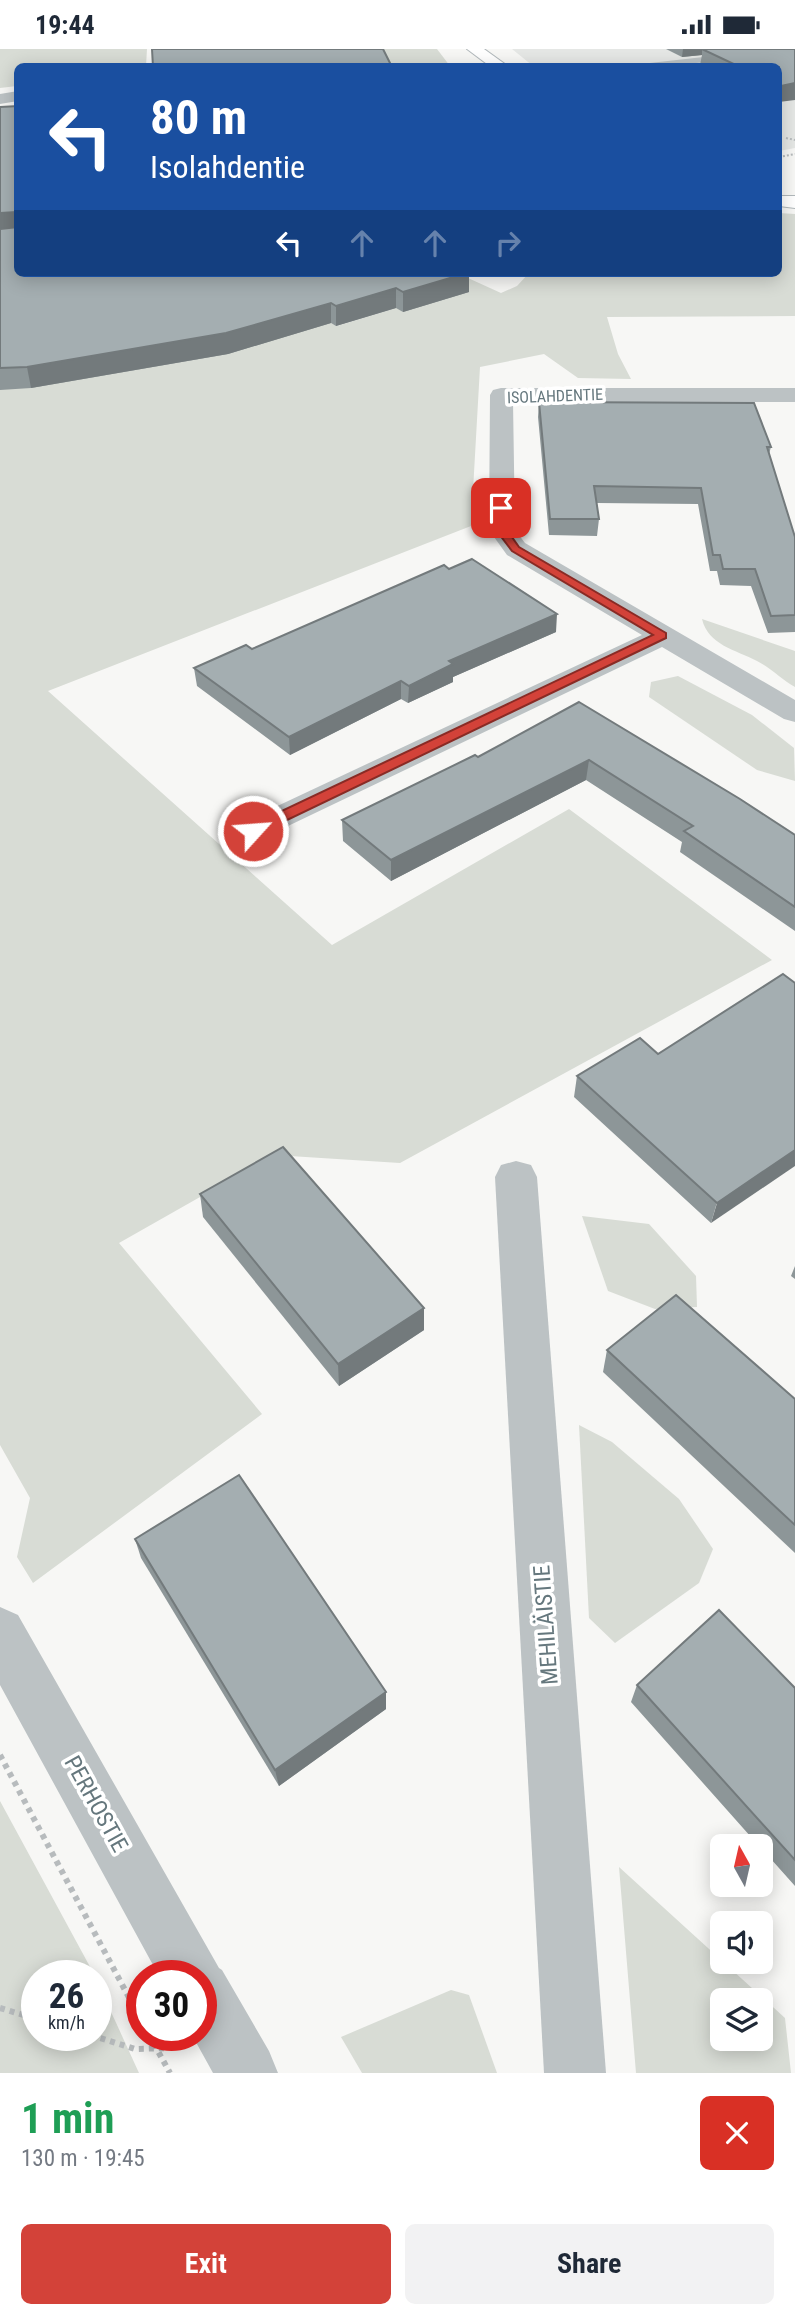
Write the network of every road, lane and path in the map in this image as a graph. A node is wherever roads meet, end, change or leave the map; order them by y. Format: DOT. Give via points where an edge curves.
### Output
graph roads {
  1 [pos="474,49"];
  2 [pos="779,49"];
  3 [pos="496,63"];
  4 [pos="662,63"];
  5 [pos="786,138"];
  6 [pos="795,140"];
  7 [pos="795,395"];
  8 [pos="662,636"];
  9 [pos="795,713"];
  10 [pos="253,831"];
  11 [pos="516,1177"];
  12 [pos="0,1633"];
  13 [pos="0,1755"];
  14 [pos="183,1960"];
  15 [pos="126,1992"];
  16 [pos="0,2008"];
  17 [pos="21,2014"];
  18 [pos="217,2020"];
  19 [pos="157,2051"];
  20 [pos="171,2051"];
  21 [pos="239,2060"];
  22 [pos="170,2073"];
  23 [pos="575,2073"];
  1 -- 3 [label="main road"];
  2 -- 4 [label="lane" via="783,52"];
  5 -- 6 [label="path"];
  7 -- 8 [label="street, ISOLAHDENTIE" via="501,395 502,530 516,549"];
  8 -- 9 [label="street, ISOLAHDENTIE"];
  8 -- 10 [label="street"];
  11 -- 23 [label="street, MEHILÄISTIE"];
  12 -- 14 [label="street, PERHOSTIE"];
  13 -- 15 [label="path"];
  16 -- 17 [label="path"];
  18 -- 21 [label="street"];
  19 -- 22 [label="path"];
  20 -- 21 [label="path"];
}
